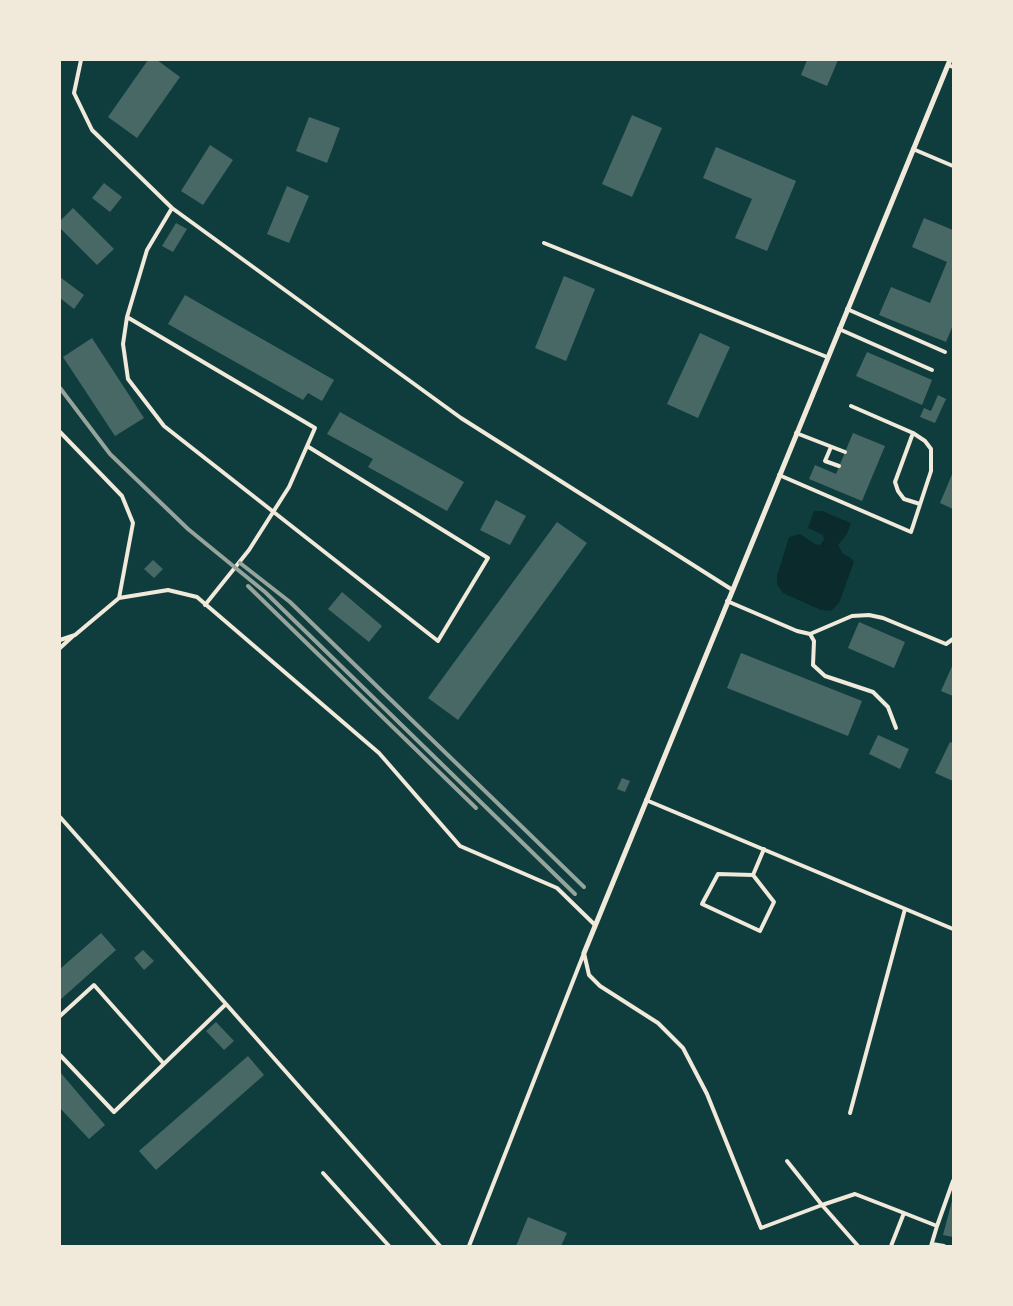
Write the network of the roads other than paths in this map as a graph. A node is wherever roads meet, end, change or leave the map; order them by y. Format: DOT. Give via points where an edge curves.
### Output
graph roads {
  1 [pos="81,60"];
  2 [pos="950,64"];
  3 [pos="914,149"];
  4 [pos="953,166"];
  5 [pos="172,208"];
  6 [pos="544,243"];
  7 [pos="847,309"];
  8 [pos="127,317"];
  9 [pos="839,329"];
  10 [pos="945,352"];
  11 [pos="827,357"];
  12 [pos="932,370"];
  13 [pos="851,406"];
  14 [pos="60,432"];
  15 [pos="796,433"];
  16 [pos="913,433"];
  17 [pos="307,446"];
  18 [pos="831,447"];
  19 [pos="845,452"];
  20 [pos="839,466"];
  21 [pos="779,475"];
  22 [pos="920,504"];
  23 [pos="274,511"];
  24 [pos="731,589"];
  25 [pos="119,598"];
  26 [pos="726,601"];
  27 [pos="205,605"];
  28 [pos="74,634"];
  29 [pos="810,634"];
  30 [pos="60,640"];
  31 [pos="953,640"];
  32 [pos="60,648"];
  33 [pos="896,728"];
  34 [pos="646,800"];
  35 [pos="60,817"];
  36 [pos="764,849"];
  37 [pos="753,875"];
  38 [pos="905,909"];
  39 [pos="595,925"];
  40 [pos="953,930"];
  41 [pos="584,953"];
  42 [pos="226,1004"];
  43 [pos="60,1016"];
  44 [pos="60,1055"];
  45 [pos="164,1064"];
  46 [pos="850,1113"];
  47 [pos="787,1161"];
  48 [pos="323,1173"];
  49 [pos="953,1181"];
  50 [pos="822,1205"];
  51 [pos="904,1213"];
  52 [pos="937,1226"];
  53 [pos="932,1245"];
  54 [pos="389,1246"];
  55 [pos="440,1246"];
  56 [pos="469,1246"];
  57 [pos="858,1246"];
  58 [pos="891,1246"];
  59 [pos="944,1246"];
  1 -- 5 [label="lane" via="74,93 92,130"];
  2 -- 3 [label="street"];
  3 -- 4 [label="lane"];
  3 -- 7 [label="street"];
  5 -- 8 [label="lane" via="147,250"];
  5 -- 24 [label="lane" via="461,418"];
  6 -- 11 [label="lane"];
  7 -- 9 [label="street"];
  7 -- 10 [label="lane"];
  8 -- 17 [label="lane" via="315,428"];
  8 -- 23 [label="lane" via="123,344 128,379 164,426"];
  9 -- 11 [label="street"];
  9 -- 12 [label="lane"];
  11 -- 15 [label="street"];
  13 -- 16 [label="lane"];
  14 -- 25 [label="lane" via="122,496 133,523"];
  15 -- 18 [label="lane"];
  15 -- 21 [label="street"];
  16 -- 22 [label="lane" via="931,449 932,457"];
  16 -- 22 [label="lane" via="895,482 904,499"];
  17 -- 23 [label="lane" via="289,487"];
  17 -- 23 [label="lane" via="488,558 438,641"];
  18 -- 19 [label="lane"];
  18 -- 20 [label="lane" via="825,461"];
  21 -- 22 [label="lane" via="911,532"];
  21 -- 24 [label="street"];
  23 -- 27 [label="lane" via="249,550"];
  24 -- 26 [label="street"];
  25 -- 27 [label="lane" via="168,590 197,597"];
  25 -- 28 [label="lane"];
  26 -- 29 [label="lane" via="797,632"];
  26 -- 34 [label="street"];
  27 -- 39 [label="lane" via="379,753 460,846 557,888"];
  28 -- 30 [label="lane"];
  28 -- 32 [label="lane"];
  29 -- 31 [label="lane" via="852,616 869,615 946,644"];
  29 -- 33 [label="lane" via="814,641 813,665 825,676 873,692 888,707"];
  34 -- 36 [label="lane"];
  34 -- 39 [label="street"];
  35 -- 42 [label="lane"];
  36 -- 37 [label="lane"];
  36 -- 38 [label="lane"];
  37 -- 37 [label="lane" via="718,874 702,904 760,931 774,902"];
  38 -- 40 [label="lane"];
  38 -- 46 [label="lane"];
  39 -- 41 [label="street"];
  41 -- 50 [label="lane" via="589,975 600,986 658,1023 683,1048 711,1103 761,1228"];
  41 -- 56 [label="lane"];
  42 -- 45 [label="lane"];
  42 -- 55 [label="lane"];
  43 -- 45 [label="lane" via="94,985"];
  44 -- 45 [label="lane" via="114,1112"];
  47 -- 50 [label="lane"];
  48 -- 54 [label="lane"];
  49 -- 52 [label="lane"];
  50 -- 51 [label="lane" via="855,1194"];
  50 -- 57 [label="lane"];
  51 -- 52 [label="lane"];
  51 -- 58 [label="lane"];
  52 -- 53 [label="lane"];
  53 -- 59 [label="lane"];
}
